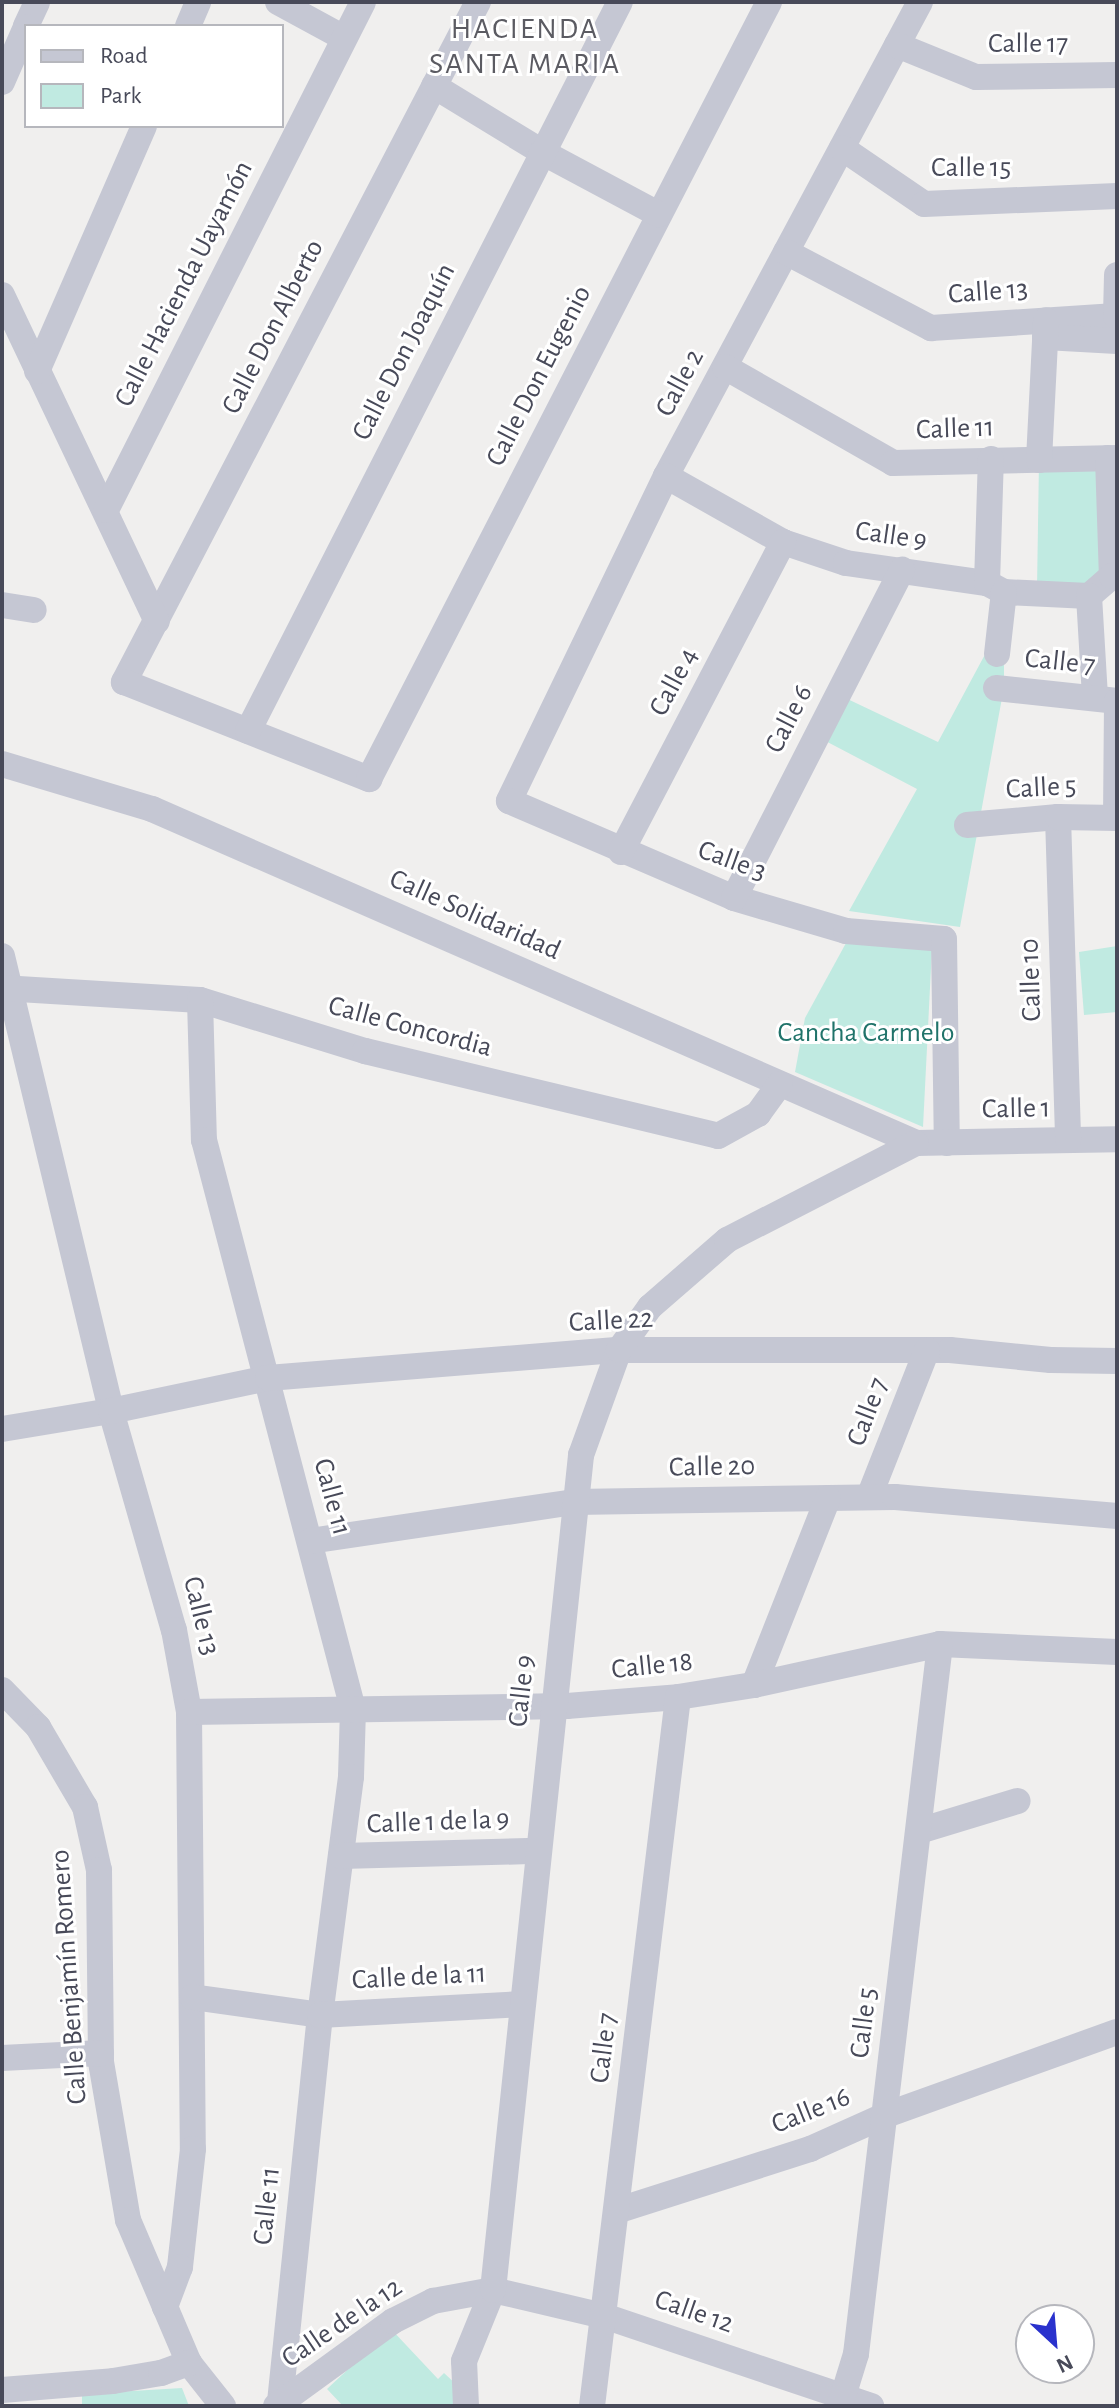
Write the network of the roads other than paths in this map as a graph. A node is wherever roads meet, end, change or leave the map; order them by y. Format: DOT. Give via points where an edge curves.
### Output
graph roads {
  1 [pos="37,2"];
  2 [pos="198,2"];
  3 [pos="278,2"];
  4 [pos="363,2"];
  5 [pos="478,2"];
  6 [pos="620,2"];
  7 [pos="769,2"];
  8 [pos="920,2"];
  9 [pos="27,24"];
  10 [pos="189,24"];
  11 [pos="24,31"];
  12 [pos="344,38"];
  13 [pos="897,45"];
  14 [pos="1117,75"];
  15 [pos="2,82"];
  16 [pos="434,86"];
  17 [pos="143,128"];
  18 [pos="842,148"];
  19 [pos="542,152"];
  20 [pos="1117,196"];
  21 [pos="658,214"];
  22 [pos="786,252"];
  23 [pos="1117,275"];
  24 [pos="2,295"];
  25 [pos="1116,316"];
  26 [pos="1046,329"];
  27 [pos="1117,341"];
  28 [pos="725,367"];
  29 [pos="37,371"];
  30 [pos="1113,458"];
  31 [pos="991,459"];
  32 [pos="1039,460"];
  33 [pos="666,476"];
  34 [pos="106,510"];
  35 [pos="783,542"];
  36 [pos="902,569"];
  37 [pos="1114,576"];
  38 [pos="996,587"];
  39 [pos="1089,596"];
  40 [pos="2,605"];
  41 [pos="34,610"];
  42 [pos="157,621"];
  43 [pos="997,654"];
  44 [pos="996,688"];
  45 [pos="1109,700"];
  46 [pos="248,731"];
  47 [pos="2,764"];
  48 [pos="509,801"];
  49 [pos="1058,817"];
  50 [pos="1116,818"];
  51 [pos="967,825"];
  52 [pos="621,852"];
  53 [pos="734,898"];
  54 [pos="2,956"];
  55 [pos="7,988"];
  56 [pos="200,1000"];
  57 [pos="780,1084"];
  58 [pos="1117,1139"];
  59 [pos="1068,1140"];
  60 [pos="916,1143"];
  61 [pos="947,1143"];
  62 [pos="619,1350"];
  63 [pos="927,1350"];
  64 [pos="1117,1361"];
  65 [pos="268,1378"];
  66 [pos="111,1411"];
  67 [pos="2,1429"];
  68 [pos="869,1497"];
  69 [pos="828,1498"];
  70 [pos="574,1502"];
  71 [pos="1117,1516"];
  72 [pos="310,1541"];
  73 [pos="940,1644"];
  74 [pos="1117,1652"];
  75 [pos="754,1685"];
  76 [pos="2,1690"];
  77 [pos="678,1697"];
  78 [pos="553,1707"];
  79 [pos="353,1709"];
  80 [pos="189,1712"];
  81 [pos="1018,1801"];
  82 [pos="919,1831"];
  83 [pos="537,1851"];
  84 [pos="341,1856"];
  85 [pos="192,1997"];
  86 [pos="520,2004"];
  87 [pos="320,2015"];
  88 [pos="1117,2032"];
  89 [pos="101,2053"];
  90 [pos="2,2058"];
  91 [pos="886,2115"];
  92 [pos="616,2211"];
  93 [pos="493,2290"];
  94 [pos="165,2307"];
  95 [pos="604,2316"];
  96 [pos="189,2363"];
  97 [pos="2,2390"];
  98 [pos="841,2401"];
  99 [pos="278,2405"];
  100 [pos="223,2406"];
  101 [pos="466,2406"];
  102 [pos="592,2406"];
  103 [pos="871,2406"];
  1 -- 9 [label="street"];
  2 -- 10 [label="street"];
  3 -- 12 [label="street"];
  4 -- 12 [label="street, Calle Hacienda Uayamón"];
  5 -- 16 [label="street, Calle Don Alberto"];
  6 -- 19 [label="street, Calle Don Joaquín"];
  7 -- 21 [label="street, Calle Don Eugenio"];
  8 -- 13 [label="street, Calle 2"];
  11 -- 15 [label="street"];
  12 -- 34 [label="street, Calle Hacienda Uayamón"];
  13 -- 14 [label="street, Calle 17" via="976,77"];
  13 -- 18 [label="street, Calle 2"];
  16 -- 19 [label="street"];
  16 -- 42 [label="street, Calle Don Alberto"];
  17 -- 29 [label="street"];
  18 -- 20 [label="street, Calle 15" via="924,204"];
  18 -- 22 [label="street, Calle 2"];
  19 -- 21 [label="street"];
  19 -- 46 [label="street, Calle Don Joaquín"];
  21 -- 46 [label="street, Calle Don Eugenio" via="369,779"];
  22 -- 26 [label="street, Calle 13" via="931,328"];
  22 -- 28 [label="street, Calle 2"];
  23 -- 25 [label="street"];
  24 -- 29 [label="street"];
  25 -- 26 [label="street, Calle 13"];
  26 -- 27 [label="street, Calle 13"];
  26 -- 32 [label="street"];
  28 -- 31 [label="street, Calle 11" via="893,463"];
  28 -- 33 [label="street, Calle 2"];
  29 -- 34 [label="street"];
  30 -- 32 [label="street, Calle 11"];
  30 -- 37 [label="street"];
  31 -- 32 [label="street, Calle 11"];
  31 -- 38 [label="street"];
  33 -- 35 [label="street, Calle 9"];
  33 -- 48 [label="street, Calle 2"];
  34 -- 42 [label="street"];
  35 -- 36 [label="street, Calle 9" via="846,563"];
  35 -- 52 [label="street, Calle 4"];
  36 -- 38 [label="street, Calle 9"];
  36 -- 53 [label="street, Calle 6"];
  37 -- 39 [label="street"];
  38 -- 39 [label="street, Calle 9"];
  38 -- 43 [label="street"];
  39 -- 45 [label="street"];
  40 -- 41 [label="street"];
  42 -- 46 [label="street, Calle Don Alberto" via="124,682"];
  44 -- 45 [label="street, Calle 7"];
  45 -- 50 [label="street"];
  47 -- 57 [label="street, Calle Solidaridad" via="152,809"];
  48 -- 52 [label="street, Calle 3"];
  49 -- 50 [label="street, Calle 5"];
  49 -- 51 [label="street, Calle 5"];
  49 -- 59 [label="street, Calle 10"];
  52 -- 53 [label="street, Calle 3"];
  53 -- 61 [label="street, Calle 3" via="846,931 944,939"];
  54 -- 55 [label="street, Calle 13"];
  55 -- 56 [label="street, Calle Concordia"];
  55 -- 66 [label="street, Calle 13"];
  56 -- 57 [label="street, Calle Concordia" via="365,1051 718,1136 758,1114"];
  56 -- 65 [label="street, Calle 11" via="204,1140"];
  57 -- 60 [label="street, Calle Solidaridad"];
  58 -- 59 [label="street, Calle 1"];
  59 -- 61 [label="street, Calle 1"];
  60 -- 61 [label="street, Calle 1"];
  60 -- 62 [label="street, Calle 9" via="727,1240 650,1307"];
  62 -- 63 [label="street, Calle 22"];
  62 -- 65 [label="street, Calle 22"];
  62 -- 70 [label="street, Calle 9" via="581,1455"];
  63 -- 64 [label="street, Calle 22"];
  63 -- 68 [label="street, Calle 7"];
  65 -- 66 [label="street, Calle 22"];
  65 -- 72 [label="street, Calle 11"];
  66 -- 67 [label="street, Calle 22"];
  66 -- 80 [label="street, Calle 13" via="174,1630"];
  68 -- 69 [label="street, Calle 20"];
  68 -- 71 [label="street, Calle 20"];
  69 -- 70 [label="street, Calle 20"];
  69 -- 75 [label="street"];
  70 -- 72 [label="street, Calle 20"];
  70 -- 78 [label="street, Calle 9"];
  72 -- 79 [label="street, Calle 11"];
  73 -- 74 [label="street, Calle 18"];
  73 -- 75 [label="street, Calle 18"];
  73 -- 82 [label="street, Calle 5"];
  75 -- 77 [label="street, Calle 18"];
  76 -- 89 [label="street, Calle Benjamín Romero" via="38,1727 85,1807 99,1870"];
  77 -- 78 [label="street, Calle 18"];
  77 -- 92 [label="street, Calle 7"];
  78 -- 79 [label="street, Calle 18"];
  78 -- 83 [label="street, Calle 9"];
  79 -- 80 [label="street, Calle 18"];
  79 -- 84 [label="street, Calle 11"];
  80 -- 85 [label="street, Calle 13"];
  81 -- 82 [label="street"];
  82 -- 91 [label="street, Calle 5"];
  83 -- 84 [label="street, Calle 1 de la 9"];
  83 -- 86 [label="street, Calle 9"];
  84 -- 87 [label="street, Calle 11"];
  85 -- 87 [label="street"];
  85 -- 94 [label="street, Calle 13" via="193,2149 180,2267"];
  86 -- 87 [label="street, Calle de la 11"];
  86 -- 93 [label="street, Calle 9"];
  87 -- 99 [label="street, Calle 11"];
  88 -- 91 [label="street, Calle 16"];
  89 -- 90 [label="street"];
  89 -- 94 [label="street, Calle Benjamín Romero" via="128,2220"];
  91 -- 92 [label="street, Calle 16" via="810,2149"];
  91 -- 98 [label="street, Calle 5" via="856,2354"];
  92 -- 95 [label="street, Calle 7"];
  93 -- 95 [label="street, Calle 12"];
  93 -- 99 [label="street, Calle de la 12" via="433,2301 393,2321"];
  93 -- 101 [label="street, Calle 9" via="464,2361"];
  94 -- 96 [label="street, Calle Benjamín Romero"];
  95 -- 98 [label="street, Calle 12"];
  95 -- 102 [label="street, Calle 7"];
  96 -- 97 [label="street" via="113,2381"];
  96 -- 100 [label="street, Calle Benjamín Romero"];
  98 -- 103 [label="street, Calle 12"];
}
